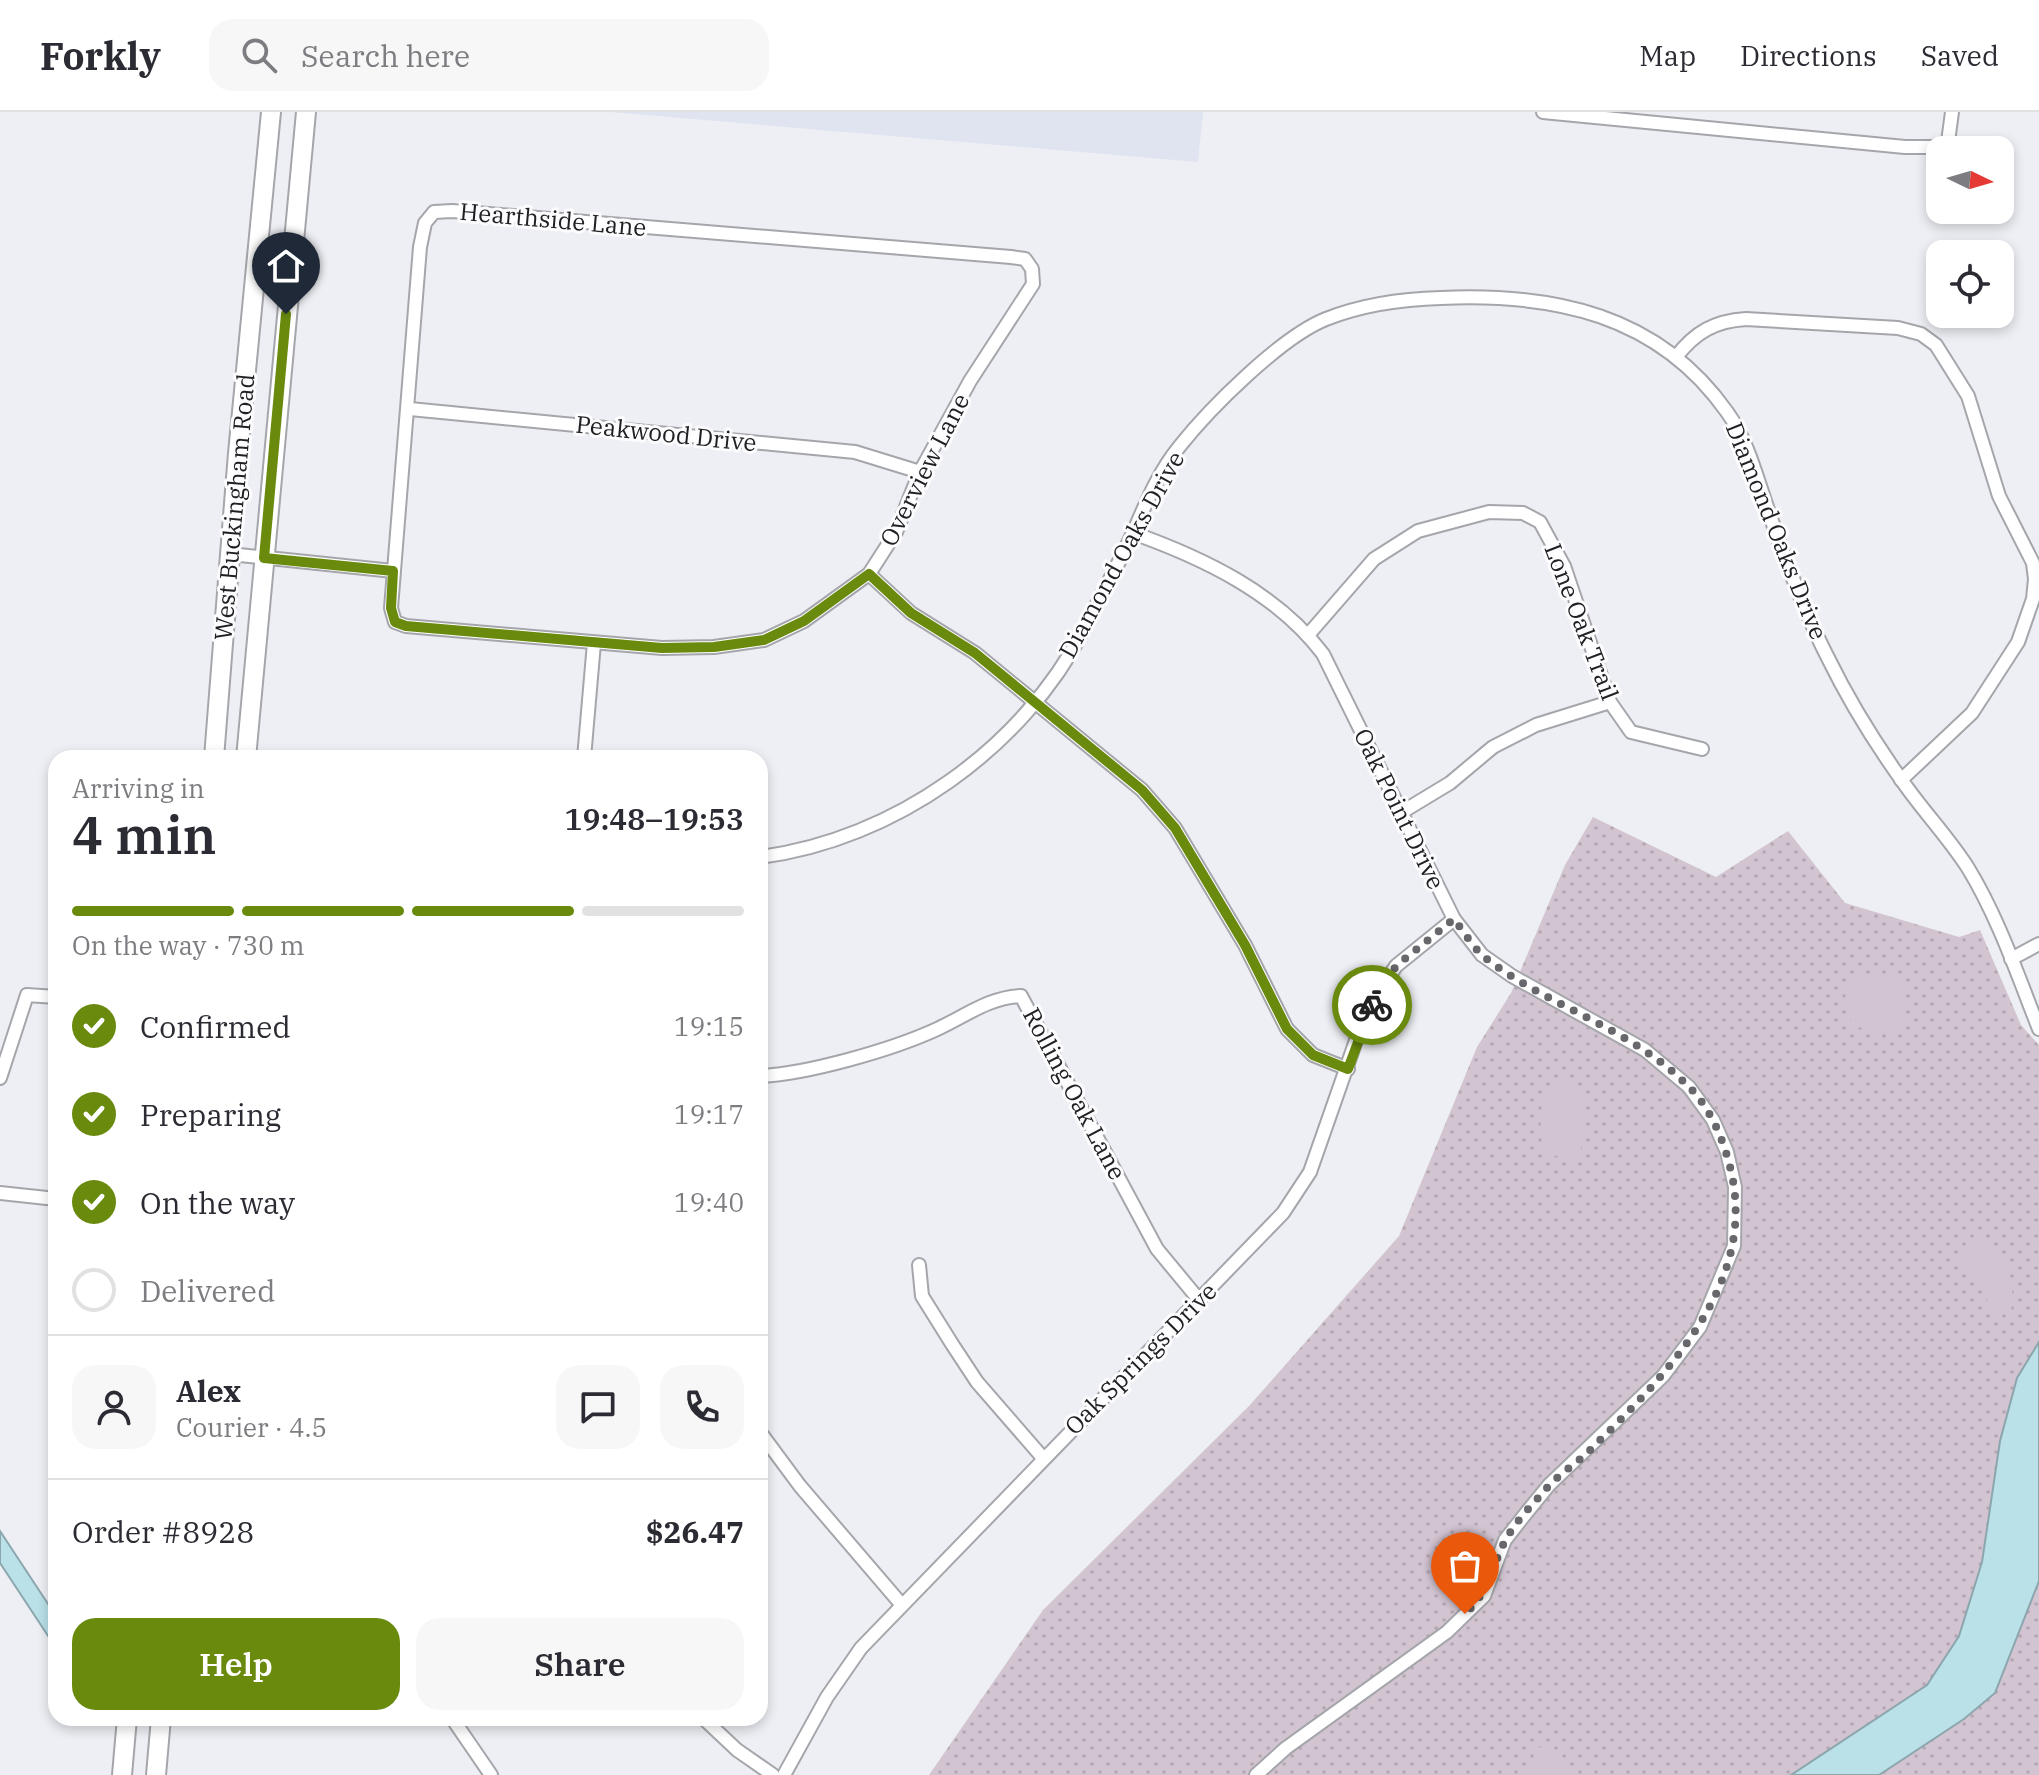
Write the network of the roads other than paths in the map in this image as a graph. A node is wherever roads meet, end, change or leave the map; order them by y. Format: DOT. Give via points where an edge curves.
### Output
graph roads {
  1 [pos="271,112"];
  2 [pos="306,112"];
  3 [pos="1543,112"];
  4 [pos="1952,112"];
  5 [pos="1563,114"];
  6 [pos="256,265"];
  7 [pos="290,268"];
  8 [pos="1032,269"];
  9 [pos="1676,357"];
  10 [pos="410,409"];
  11 [pos="920,472"];
  12 [pos="1133,533"];
  13 [pos="230,554"];
  14 [pos="264,558"];
  15 [pos="393,571"];
  16 [pos="869,574"];
  17 [pos="395,622"];
  18 [pos="1308,635"];
  19 [pos="594,643"];
  20 [pos="1610,702"];
  21 [pos="1036,704"];
  22 [pos="1702,749"];
  23 [pos="215,750"];
  24 [pos="247,750"];
  25 [pos="585,750"];
  26 [pos="1901,780"];
  27 [pos="1402,812"];
  28 [pos="768,855"];
  29 [pos="1454,919"];
  30 [pos="2039,944"];
  31 [pos="2011,959"];
  32 [pos="48,996"];
  33 [pos="2039,1029"];
  34 [pos="1348,1069"];
  35 [pos="768,1076"];
  36 [pos="0,1078"];
  37 [pos="0,1193"];
  38 [pos="48,1198"];
  39 [pos="919,1265"];
  40 [pos="1200,1301"];
  41 [pos="768,1443"];
  42 [pos="1043,1458"];
  43 [pos="901,1604"];
  44 [pos="126,1726"];
  45 [pos="160,1726"];
  46 [pos="457,1726"];
  47 [pos="712,1726"];
  48 [pos="122,1775"];
  49 [pos="156,1775"];
  50 [pos="491,1775"];
  51 [pos="773,1775"];
  52 [pos="784,1775"];
  53 [pos="1256,1775"];
  1 -- 6 [label="main road, West Buckingham Road"];
  2 -- 7 [label="main road, West Buckingham Road"];
  3 -- 5 [label="street"];
  4 -- 5 [label="street" via="1948,142 1934,147"];
  6 -- 7 [label="main road"];
  6 -- 13 [label="main road, West Buckingham Road"];
  7 -- 14 [label="main road, West Buckingham Road"];
  8 -- 10 [label="street, Hearthside Lane" via="1025,259 999,256 434,212 425,223 420,247"];
  8 -- 11 [label="street, Overview Lane" via="1033,284 970,381"];
  9 -- 12 [label="street, Diamond Oaks Drive" via="1621,323 1551,301 1476,296 1389,300 1323,320 1241,383 1178,448 1148,495"];
  9 -- 26 [label="street, Diamond Oaks Drive" via="1731,417 1826,655"];
  9 -- 26 [label="street" via="1689,340 1722,321 1898,328 1936,345 1968,396 1999,496 2033,563 2033,599 2018,642 1972,713"];
  10 -- 11 [label="street, Peakwood Drive" via="855,452"];
  10 -- 15 [label="street, Hearthside Lane"];
  11 -- 16 [label="street, Overview Lane" via="896,532"];
  12 -- 18 [label="street, Oak Point Drive" via="1226,575 1272,602"];
  12 -- 21 [label="street, Diamond Oaks Drive" via="1081,635"];
  13 -- 14 [label="street"];
  13 -- 23 [label="main road, West Buckingham Road"];
  14 -- 15 [label="street"];
  14 -- 24 [label="main road, West Buckingham Road"];
  15 -- 17 [label="street, Hearthside Lane"];
  16 -- 19 [label="street, Overview Lane" via="815,615 764,640 675,648"];
  16 -- 21 [label="street" via="911,613 975,653"];
  17 -- 19 [label="street, Overview Lane"];
  18 -- 20 [label="street, Lone Oak Trail" via="1374,559 1418,531 1489,512 1523,513 1540,522 1564,566"];
  18 -- 27 [label="street, Oak Point Drive" via="1323,654"];
  19 -- 25 [label="street"];
  20 -- 22 [label="street, Lone Oak Trail" via="1631,732"];
  20 -- 27 [label="street" via="1536,725 1493,747 1450,783"];
  21 -- 28 [label="street, Diamond Oaks Drive" via="974,764 880,822 837,840"];
  21 -- 34 [label="street" via="1142,790 1175,828 1245,945 1287,1029 1313,1055"];
  26 -- 31 [label="street, Diamond Oaks Drive" via="1968,869"];
  27 -- 29 [label="street, Oak Point Drive"];
  29 -- 34 [label="street, Oak Springs Drive" via="1396,966 1360,1029"];
  29 -- 53 [label="street, Oak Point Drive" via="1482,955 1645,1050 1689,1087 1713,1120 1727,1152 1735,1187 1734,1246 1700,1327 1663,1376 1549,1485 1523,1517 1505,1540 1484,1596 1447,1632"];
  30 -- 31 [label="street"];
  31 -- 33 [label="street, Diamond Oaks Drive"];
  32 -- 36 [label="street" via="27,995"];
  34 -- 40 [label="street, Oak Springs Drive" via="1310,1172 1283,1213"];
  35 -- 40 [label="street, Rolling Oak Lane" via="820,1067 933,1031 1000,997 1021,996 1157,1249"];
  37 -- 38 [label="street"];
  39 -- 42 [label="street" via="922,1296 952,1344 977,1382"];
  40 -- 42 [label="street, Oak Springs Drive"];
  41 -- 43 [label="street"];
  42 -- 43 [label="street, Oak Springs Drive"];
  43 -- 52 [label="street, Oak Springs Drive" via="827,1697"];
  44 -- 48 [label="main road"];
  45 -- 49 [label="main road"];
  46 -- 50 [label="street"];
  47 -- 51 [label="street"];
}
